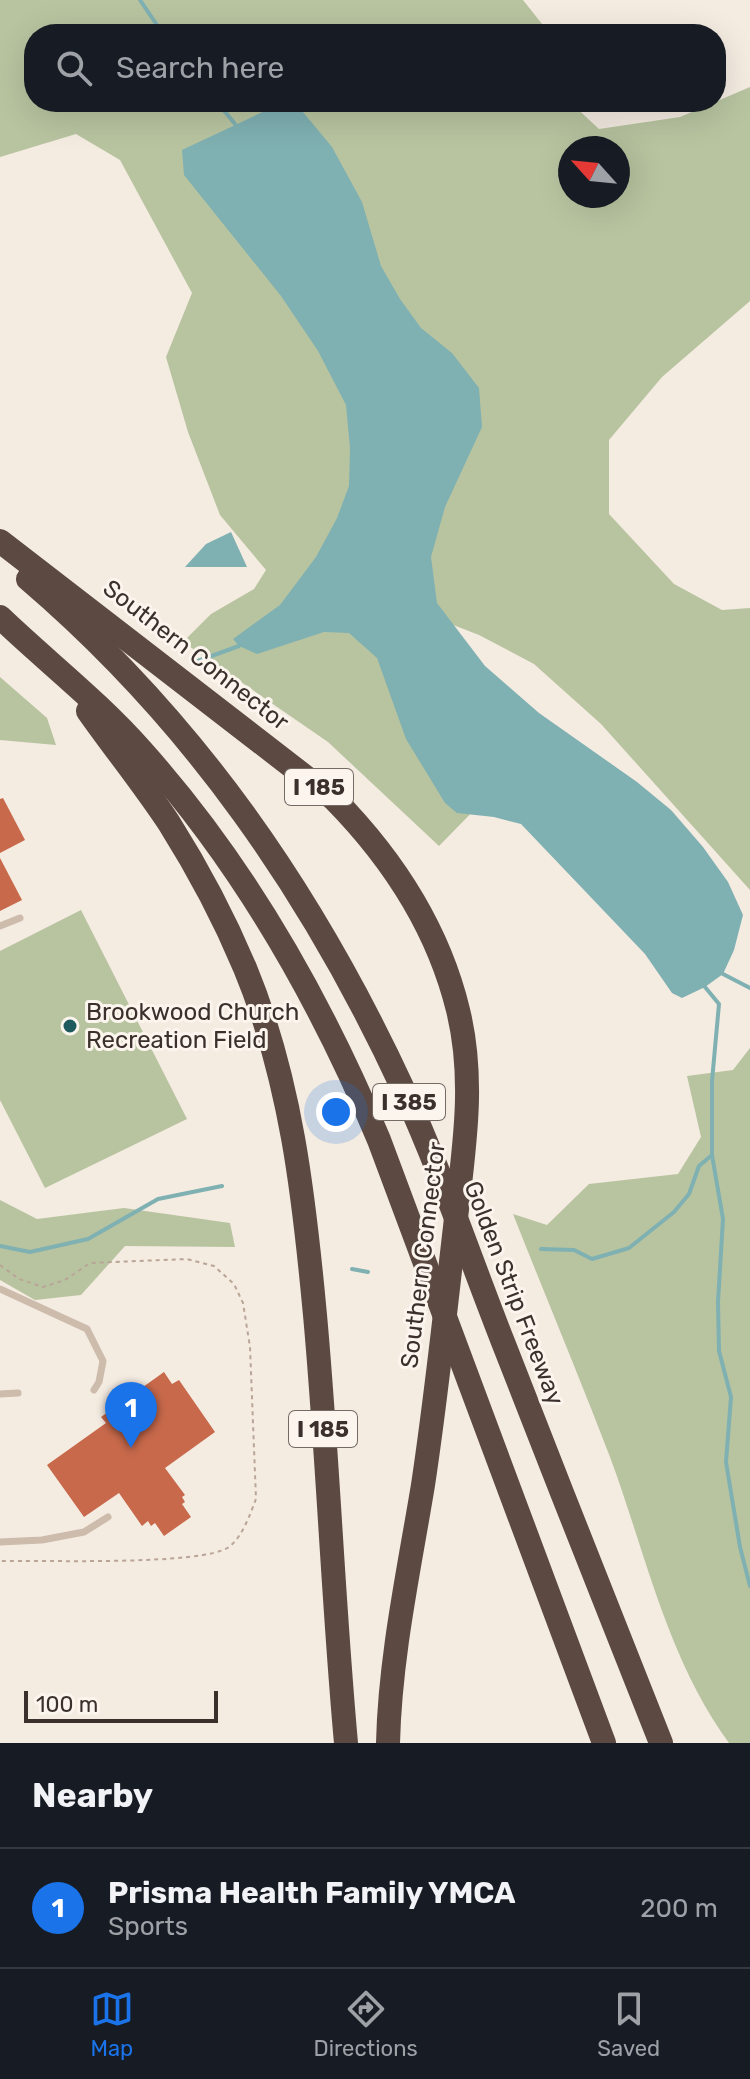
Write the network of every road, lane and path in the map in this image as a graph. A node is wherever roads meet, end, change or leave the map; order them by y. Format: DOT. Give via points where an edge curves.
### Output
graph roads {
  1 [pos="0,541"];
  2 [pos="0,556"];
  3 [pos="0,617"];
  4 [pos="66,679"];
  5 [pos="20,918"];
  6 [pos="0,926"];
  7 [pos="0,1265"];
  8 [pos="0,1289"];
  9 [pos="94,1390"];
  10 [pos="18,1393"];
  11 [pos="0,1394"];
  12 [pos="108,1517"];
  13 [pos="0,1542"];
  14 [pos="0,1561"];
  15 [pos="346,1743"];
  16 [pos="388,1743"];
  17 [pos="604,1743"];
  18 [pos="661,1743"];
  1 -- 16 [label="highway, Southern Connector / I 185" via="313,782 367,833 415,903 453,991 467,1069 465,1145"];
  2 -- 18 [label="highway, Golden Strip Freeway / I 385" via="72,618 177,727 251,822 336,955 406,1095"];
  3 -- 4 [label="highway, I 385"];
  4 -- 15 [label="highway, I 185" via="168,822 211,894 272,1044 304,1198"];
  4 -- 17 [label="highway, I 385" via="144,752 235,870 278,934 347,1062"];
  5 -- 6 [label="lane"];
  7 -- 14 [label="path" via="43,1287 90,1263 187,1259 214,1266 234,1284 243,1303 250,1347 256,1499 230,1546 214,1554"];
  8 -- 9 [label="lane" via="87,1329 103,1361"];
  10 -- 11 [label="lane"];
  12 -- 13 [label="lane" via="84,1532"];
}
